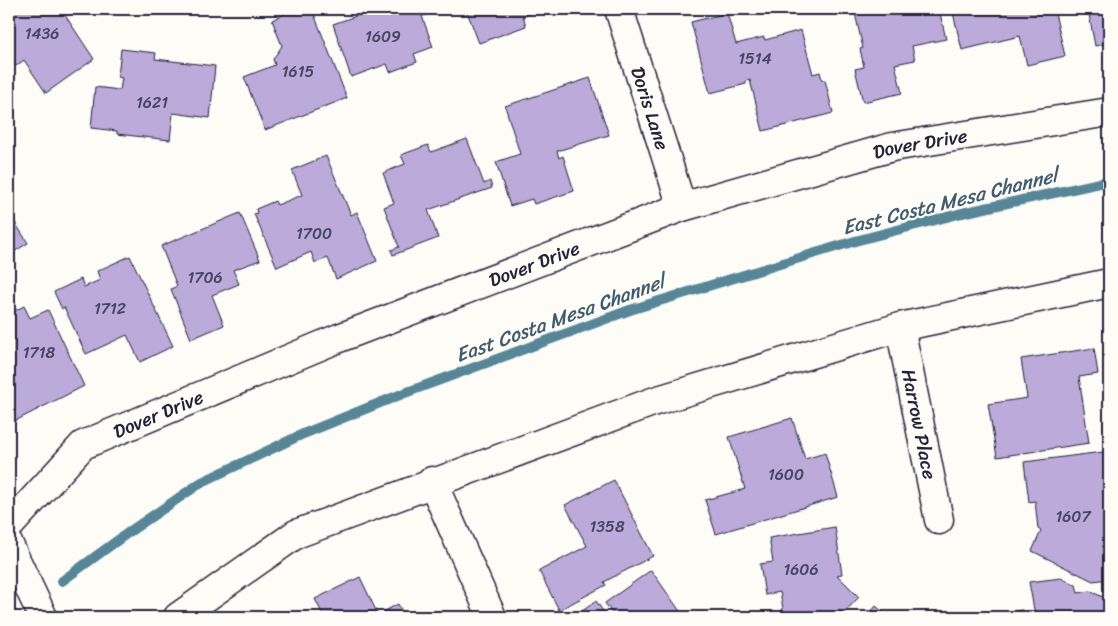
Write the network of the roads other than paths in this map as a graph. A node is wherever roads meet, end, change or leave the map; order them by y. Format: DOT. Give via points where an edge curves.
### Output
graph roads {
  1 [pos="619,9"];
  2 [pos="1109,112"];
  3 [pos="682,207"];
  4 [pos="1109,283"];
  5 [pos="900,327"];
  6 [pos="432,481"];
  7 [pos="939,520"];
  8 [pos="9,526"];
  9 [pos="9,545"];
  10 [pos="43,617"];
  11 [pos="178,617"];
  12 [pos="492,617"];
  1 -- 3 [label="street, Doris Lane"];
  2 -- 3 [label="street, Dover Drive" via="892,147"];
  3 -- 8 [label="street, Dover Drive" via="339,338 83,445"];
  4 -- 5 [label="street"];
  5 -- 6 [label="street" via="655,401"];
  5 -- 7 [label="street, Harrow Place"];
  6 -- 11 [label="street" via="296,534"];
  6 -- 12 [label="street"];
  9 -- 10 [label="street"];
}
